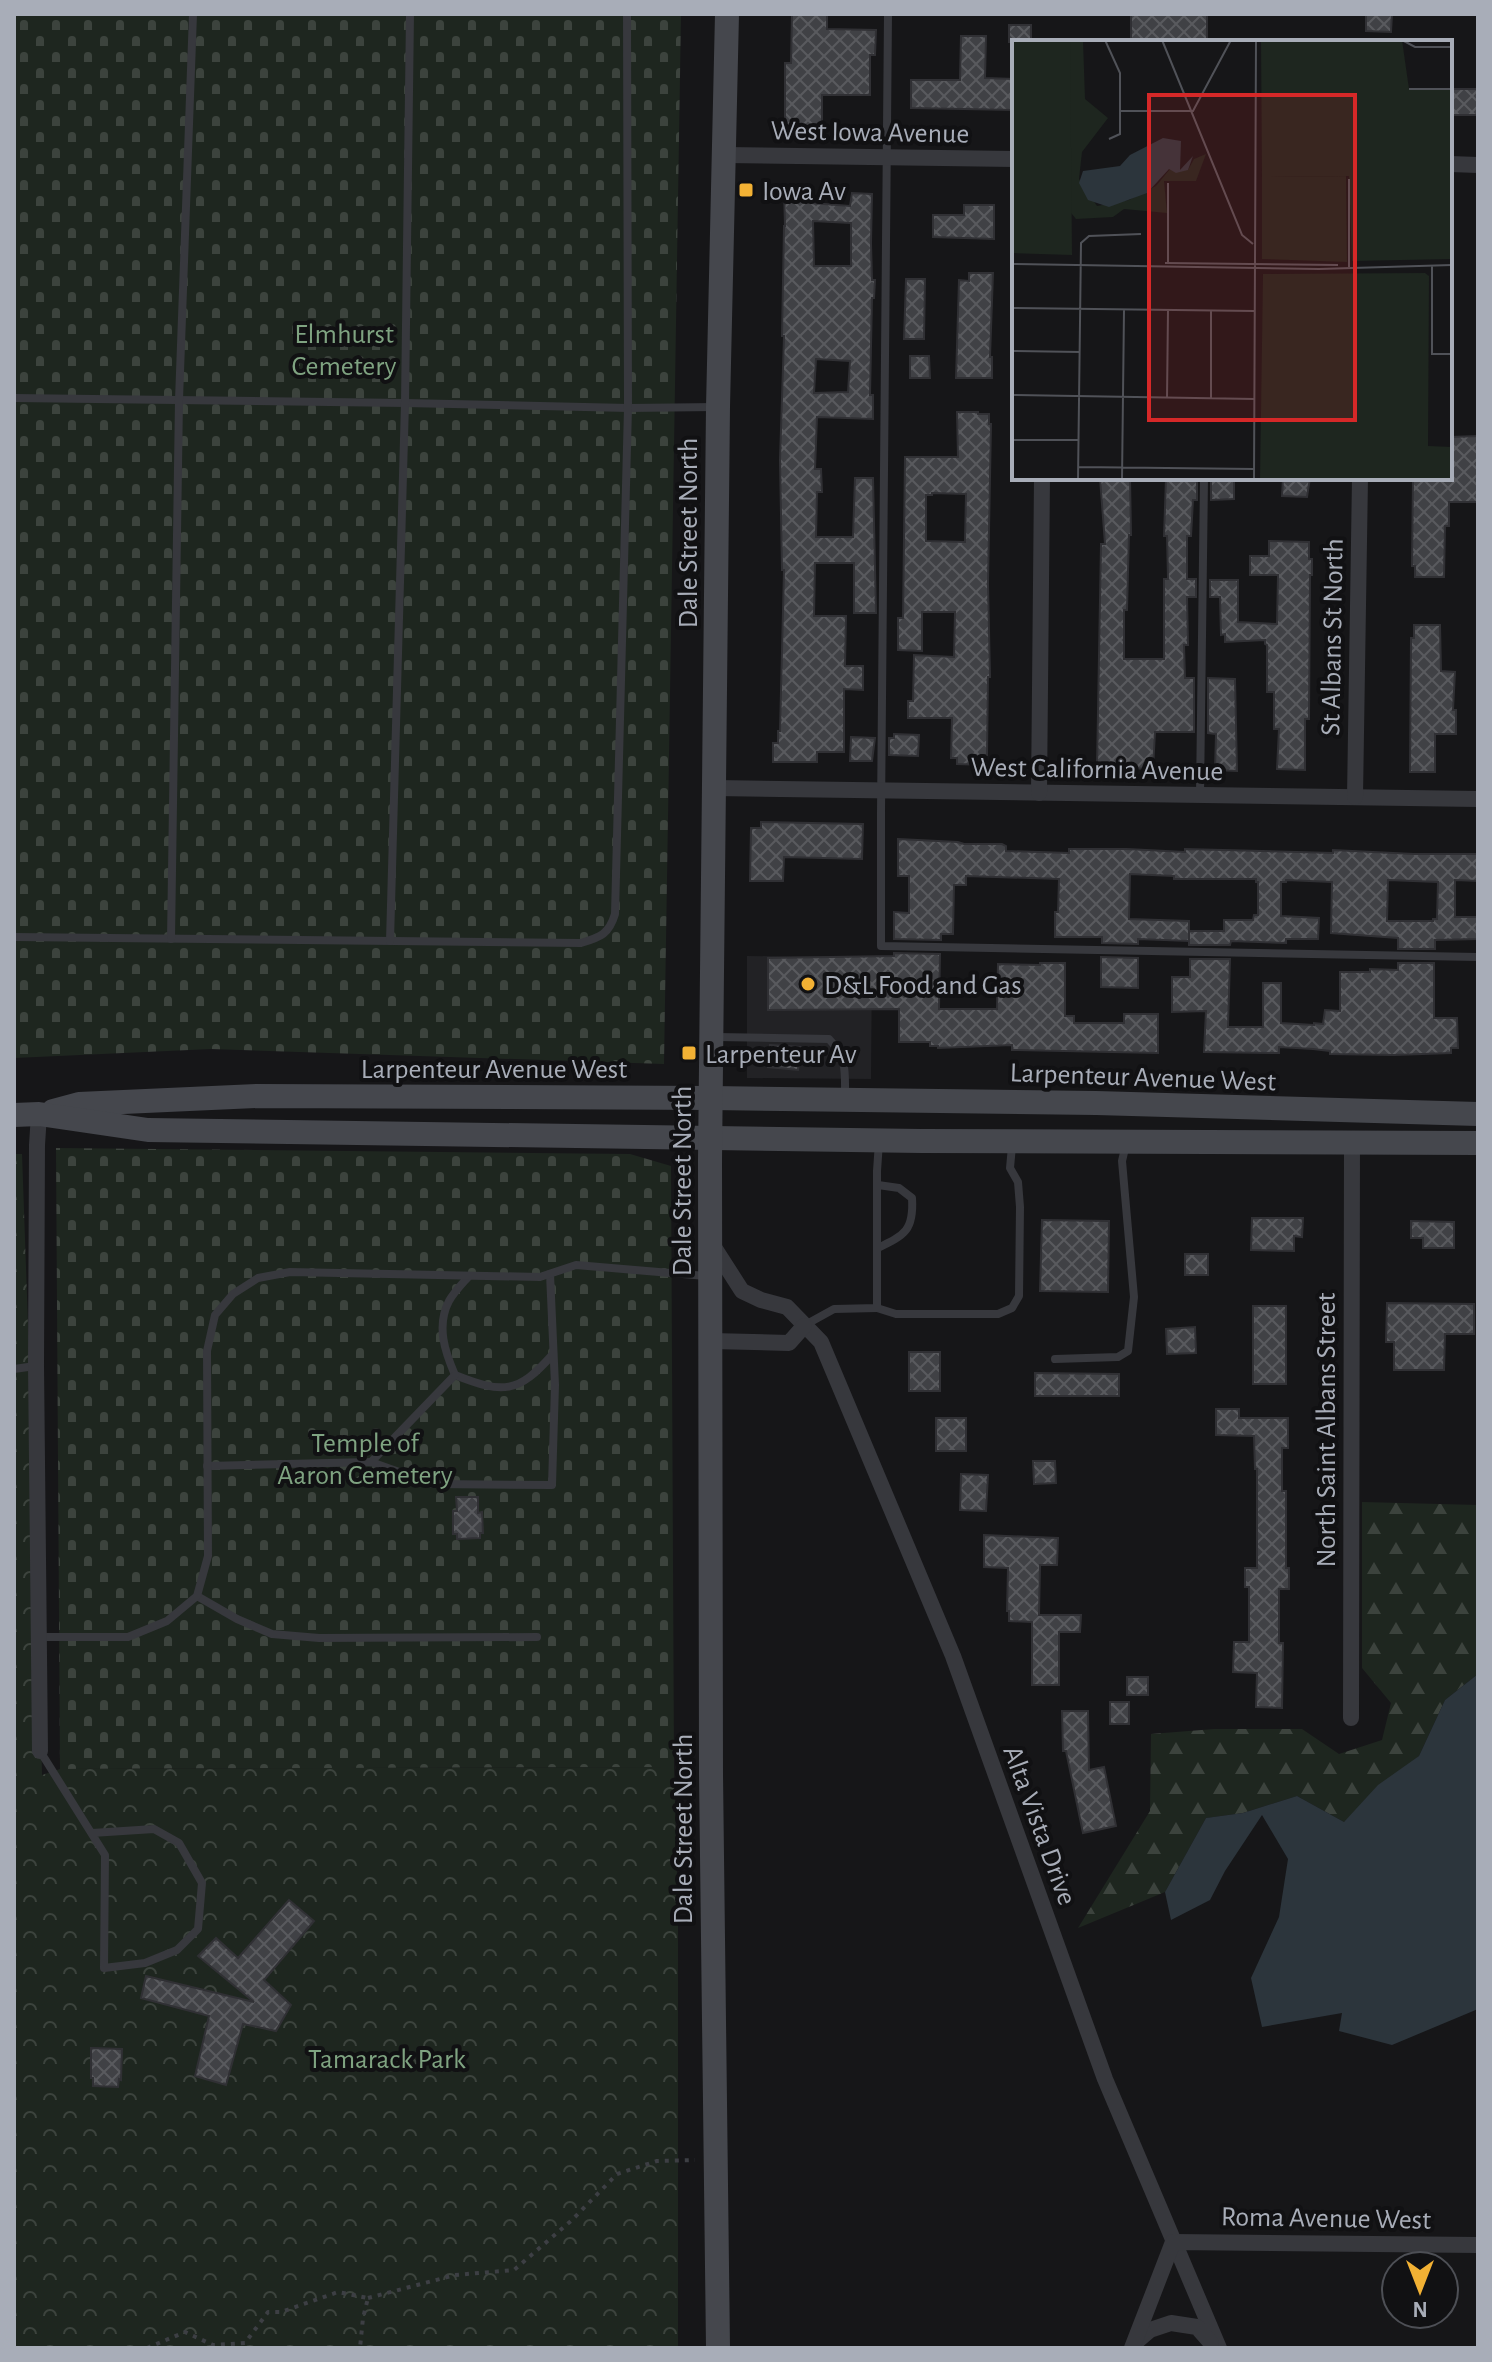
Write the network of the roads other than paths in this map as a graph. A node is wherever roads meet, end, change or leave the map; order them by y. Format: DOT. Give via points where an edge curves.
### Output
graph roads {
  1 [pos="193,14"];
  2 [pos="410,14"];
  3 [pos="627,14"];
  4 [pos="727,14"];
  5 [pos="888,14"];
  6 [pos="725,155"];
  7 [pos="888,158"];
  8 [pos="1012,159"];
  9 [pos="1452,164"];
  10 [pos="1478,165"];
  11 [pos="14,398"];
  12 [pos="179,400"];
  13 [pos="405,403"];
  14 [pos="718,407"];
  15 [pos="628,408"];
  16 [pos="1042,480"];
  17 [pos="1204,480"];
  18 [pos="1360,480"];
  19 [pos="715,788"];
  20 [pos="882,792"];
  21 [pos="1039,793"];
  22 [pos="1200,795"];
  23 [pos="1355,797"];
  24 [pos="1478,799"];
  25 [pos="14,937"];
  26 [pos="171,939"];
  27 [pos="390,941"];
  28 [pos="1478,957"];
  29 [pos="713,1037"];
  30 [pos="711,1098"];
  31 [pos="845,1100"];
  32 [pos="39,1114"];
  33 [pos="1478,1114"];
  34 [pos="14,1115"];
  35 [pos="711,1138"];
  36 [pos="879,1141"];
  37 [pos="1012,1141"];
  38 [pos="1127,1141"];
  39 [pos="1352,1141"];
  40 [pos="1478,1143"];
  41 [pos="878,1185"];
  42 [pos="710,1240"];
  43 [pos="878,1248"];
  44 [pos="550,1274"];
  45 [pos="469,1276"];
  46 [pos="710,1276"];
  47 [pos="877,1308"];
  48 [pos="804,1326"];
  49 [pos="711,1341"];
  50 [pos="553,1353"];
  51 [pos="1055,1359"];
  52 [pos="36,1365"];
  53 [pos="14,1369"];
  54 [pos="455,1375"];
  55 [pos="371,1462"];
  56 [pos="207,1466"];
  57 [pos="197,1596"];
  58 [pos="39,1637"];
  59 [pos="537,1637"];
  60 [pos="1351,1718"];
  61 [pos="40,1751"];
  62 [pos="92,1833"];
  63 [pos="1173,2242"];
  64 [pos="1478,2245"];
  65 [pos="1133,2345"];
  66 [pos="718,2348"];
  67 [pos="1217,2348"];
  1 -- 12 [label="lane"];
  2 -- 13 [label="lane"];
  3 -- 15 [label="lane"];
  4 -- 6 [label="main road, Dale Street North"];
  5 -- 7 [label="lane"];
  6 -- 7 [label="street, West Iowa Avenue"];
  6 -- 14 [label="main road, Dale Street North"];
  7 -- 8 [label="street, West Iowa Avenue"];
  7 -- 20 [label="lane"];
  9 -- 10 [label="street"];
  11 -- 12 [label="lane"];
  12 -- 13 [label="lane"];
  12 -- 26 [label="lane"];
  13 -- 15 [label="lane"];
  13 -- 27 [label="lane"];
  14 -- 15 [label="lane"];
  14 -- 19 [label="main road, Dale Street North"];
  15 -- 27 [label="lane" via="611,928 581,943"];
  16 -- 21 [label="street"];
  17 -- 22 [label="lane"];
  18 -- 23 [label="street, St Albans St North"];
  19 -- 20 [label="street, West California Avenue"];
  19 -- 29 [label="main road, Dale Street North"];
  20 -- 21 [label="street, West California Avenue"];
  20 -- 28 [label="lane" via="881,946"];
  21 -- 22 [label="street, West California Avenue"];
  22 -- 23 [label="street, West California Avenue"];
  23 -- 24 [label="street, West California Avenue"];
  25 -- 26 [label="lane"];
  26 -- 27 [label="lane"];
  29 -- 30 [label="main road, Dale Street North"];
  29 -- 31 [label="lane" via="829,1039 844,1065"];
  30 -- 31 [label="main road, Larpenteur Avenue West"];
  30 -- 32 [label="main road, Larpenteur Avenue West" via="257,1096 79,1104"];
  30 -- 35 [label="main road, Dale Street North"];
  31 -- 33 [label="main road, Larpenteur Avenue West"];
  32 -- 34 [label="main road, Larpenteur Avenue West"];
  32 -- 35 [label="main road, Larpenteur Avenue West" via="148,1130"];
  32 -- 52 [label="street"];
  35 -- 36 [label="main road, Larpenteur Avenue West"];
  35 -- 42 [label="main road, Dale Street North"];
  36 -- 37 [label="main road, Larpenteur Avenue West"];
  36 -- 41 [label="lane"];
  37 -- 38 [label="main road, Larpenteur Avenue West"];
  37 -- 47 [label="lane" via="1010,1168 1018,1182 1020,1207 1019,1296 1012,1308 998,1314 896,1314"];
  38 -- 39 [label="main road, Larpenteur Avenue West"];
  38 -- 51 [label="lane" via="1122,1161 1134,1297 1128,1351 1118,1357"];
  39 -- 40 [label="main road, Larpenteur Avenue West"];
  39 -- 60 [label="street, North Saint Albans Street"];
  41 -- 43 [label="lane"];
  41 -- 43 [label="lane" via="899,1188 912,1198 913,1214 901,1237"];
  42 -- 46 [label="main road, Dale Street North"];
  42 -- 48 [label="street, Alta Vista Drive" via="742,1291 787,1307"];
  43 -- 47 [label="lane"];
  44 -- 45 [label="lane"];
  44 -- 46 [label="lane" via="576,1265"];
  44 -- 50 [label="lane"];
  45 -- 54 [label="lane" via="448,1303 441,1330"];
  45 -- 56 [label="lane" via="290,1272 258,1278 233,1294 215,1315 207,1351"];
  46 -- 49 [label="main road, Dale Street North"];
  47 -- 48 [label="lane" via="834,1309"];
  48 -- 49 [label="street" via="789,1343"];
  48 -- 63 [label="street, Alta Vista Drive" via="821,1342 953,1656 1105,2079"];
  49 -- 66 [label="main road, Dale Street North"];
  50 -- 54 [label="lane" via="535,1374 506,1389"];
  50 -- 55 [label="lane" via="552,1485 433,1484"];
  52 -- 53 [label="lane"];
  52 -- 58 [label="street"];
  54 -- 55 [label="lane"];
  55 -- 56 [label="lane"];
  56 -- 57 [label="lane" via="208,1556"];
  57 -- 58 [label="lane" via="167,1621 128,1637"];
  57 -- 59 [label="lane" via="272,1634"];
  58 -- 61 [label="street"];
  61 -- 62 [label="lane"];
  62 -- 62 [label="lane" via="105,1855 104,1968 145,1963 177,1950 198,1929 202,1883 179,1843 154,1829"];
  63 -- 64 [label="street, Roma Avenue West"];
  63 -- 65 [label="street"];
  63 -- 67 [label="street, Alta Vista Drive"];
  65 -- 67 [label="street" via="1150,2330 1171,2323 1197,2327"];
}
